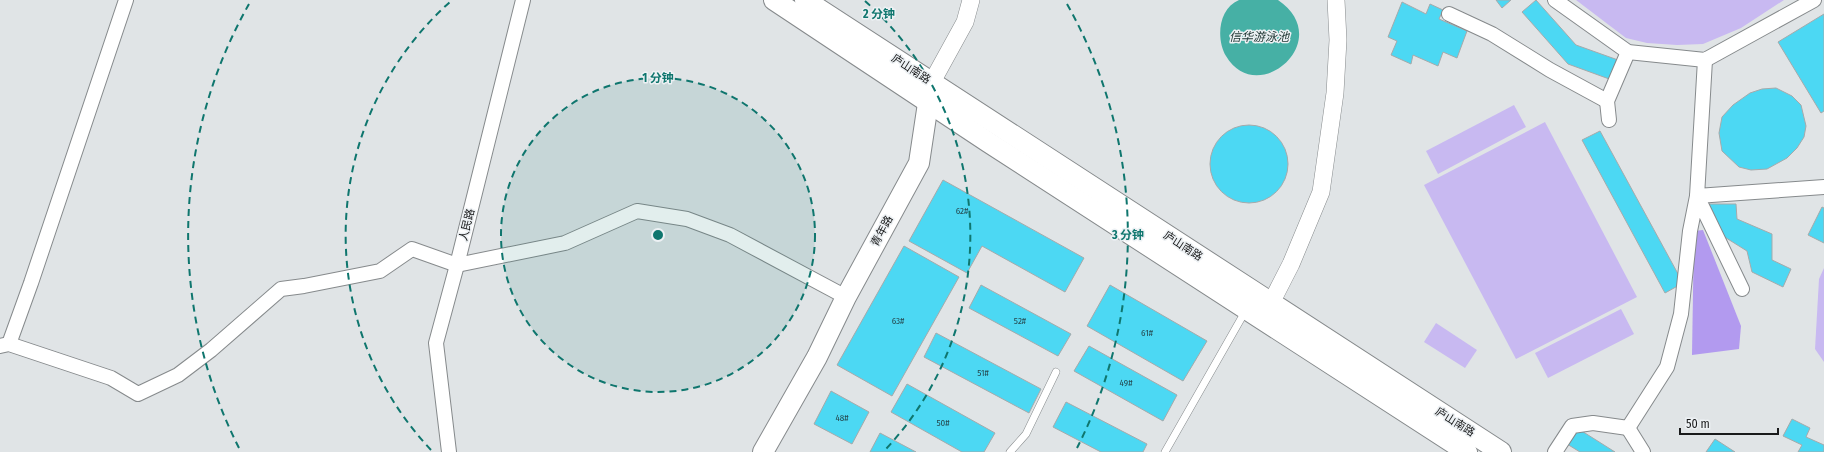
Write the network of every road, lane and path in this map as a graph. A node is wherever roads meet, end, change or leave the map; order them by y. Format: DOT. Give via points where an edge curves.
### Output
graph roads {
  1 [pos="126,0"];
  2 [pos="523,0"];
  3 [pos="774,0"];
  4 [pos="805,0"];
  5 [pos="971,0"];
  6 [pos="1336,0"];
  7 [pos="1555,0"];
  8 [pos="1814,0"];
  9 [pos="1449,14"];
  10 [pos="1628,52"];
  11 [pos="1705,60"];
  12 [pos="932,82"];
  13 [pos="928,102"];
  14 [pos="1607,102"];
  15 [pos="1608,120"];
  16 [pos="1824,187"];
  17 [pos="1697,196"];
  18 [pos="457,265"];
  19 [pos="1742,289"];
  20 [pos="846,297"];
  21 [pos="1271,303"];
  22 [pos="1246,310"];
  23 [pos="4,345"];
  24 [pos="1056,372"];
  25 [pos="1628,428"];
  26 [pos="449,452"];
  27 [pos="763,452"];
  28 [pos="1010,452"];
  29 [pos="1165,452"];
  30 [pos="1467,452"];
  31 [pos="1501,452"];
  32 [pos="1555,452"];
  33 [pos="1643,452"];
  1 -- 23 [label="street" via="32,283"];
  2 -- 18 [label="street, 人民路"];
  3 -- 13 [label="main road, 庐山南路"];
  4 -- 12 [label="main road, 庐山南路"];
  5 -- 12 [label="street, 青年路" via="965,22"];
  6 -- 21 [label="street" via="1338,40 1335,94 1321,192 1291,264"];
  7 -- 10 [label="street"];
  8 -- 11 [label="street"];
  9 -- 14 [label="street" via="1492,34"];
  10 -- 11 [label="street"];
  10 -- 14 [label="street"];
  11 -- 17 [label="street"];
  12 -- 13 [label="main road, 青年路"];
  12 -- 21 [label="main road, 庐山南路"];
  13 -- 20 [label="main road, 青年路" via="918,163"];
  13 -- 22 [label="main road, 庐山南路"];
  14 -- 15 [label="street"];
  16 -- 17 [label="street"];
  17 -- 19 [label="street"];
  17 -- 25 [label="street" via="1690,231 1681,314 1667,367"];
  18 -- 20 [label="street" via="565,243 637,211 687,219 730,235"];
  18 -- 23 [label="street" via="412,249 380,271 281,289 178,375 138,394 111,378"];
  18 -- 26 [label="street, 人民路" via="436,343"];
  20 -- 27 [label="main road, 青年路" via="817,357"];
  21 -- 31 [label="main road, 庐山南路"];
  22 -- 29 [label="lane"];
  22 -- 30 [label="main road, 庐山南路"];
  24 -- 28 [label="lane" via="1026,434"];
  25 -- 32 [label="street" via="1593,423 1572,426"];
  25 -- 33 [label="street"];
}
